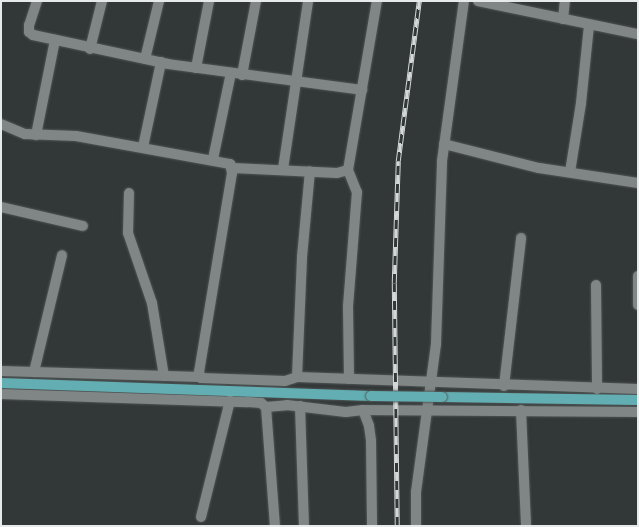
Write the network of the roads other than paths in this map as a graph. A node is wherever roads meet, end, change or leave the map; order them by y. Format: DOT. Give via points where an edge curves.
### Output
graph roads {
  1 [pos="37,1"];
  2 [pos="102,1"];
  3 [pos="159,1"];
  4 [pos="209,1"];
  5 [pos="256,1"];
  6 [pos="308,1"];
  7 [pos="377,1"];
  8 [pos="464,1"];
  9 [pos="478,1"];
  10 [pos="565,1"];
  11 [pos="563,19"];
  12 [pos="589,24"];
  13 [pos="638,34"];
  14 [pos="55,40"];
  15 [pos="90,49"];
  16 [pos="145,59"];
  17 [pos="162,62"];
  18 [pos="196,68"];
  19 [pos="231,73"];
  20 [pos="242,75"];
  21 [pos="295,81"];
  22 [pos="362,90"];
  23 [pos="1,124"];
  24 [pos="36,135"];
  25 [pos="444,144"];
  26 [pos="143,147"];
  27 [pos="213,159"];
  28 [pos="233,168"];
  29 [pos="283,169"];
  30 [pos="348,170"];
  31 [pos="310,171"];
  32 [pos="570,172"];
  33 [pos="638,183"];
  34 [pos="129,194"];
  35 [pos="1,207"];
  36 [pos="83,226"];
  37 [pos="522,238"];
  38 [pos="62,254"];
  39 [pos="638,276"];
  40 [pos="596,285"];
  41 [pos="638,305"];
  42 [pos="1,371"];
  43 [pos="34,372"];
  44 [pos="164,376"];
  45 [pos="201,377"];
  46 [pos="297,377"];
  47 [pos="349,379"];
  48 [pos="1,383"];
  49 [pos="432,384"];
  50 [pos="504,386"];
  51 [pos="597,389"];
  52 [pos="638,389"];
  53 [pos="1,394"];
  54 [pos="638,400"];
  55 [pos="230,401"];
  56 [pos="300,406"];
  57 [pos="266,407"];
  58 [pos="427,410"];
  59 [pos="520,410"];
  60 [pos="638,412"];
  61 [pos="365,414"];
  62 [pos="201,517"];
  63 [pos="275,526"];
  64 [pos="304,526"];
  65 [pos="372,526"];
  66 [pos="416,526"];
  67 [pos="526,526"];
  1 -- 14 [label="street" via="29,32"];
  2 -- 15 [label="street"];
  3 -- 16 [label="street"];
  4 -- 18 [label="street"];
  5 -- 20 [label="street"];
  6 -- 21 [label="street"];
  7 -- 22 [label="street"];
  8 -- 25 [label="street"];
  9 -- 11 [label="street"];
  10 -- 11 [label="street"];
  11 -- 12 [label="street"];
  12 -- 13 [label="street"];
  12 -- 32 [label="street" via="581,103"];
  14 -- 15 [label="street"];
  14 -- 24 [label="street"];
  15 -- 16 [label="street"];
  16 -- 17 [label="street"];
  17 -- 18 [label="street"];
  17 -- 26 [label="street"];
  18 -- 19 [label="street"];
  19 -- 20 [label="street"];
  19 -- 27 [label="street"];
  20 -- 21 [label="street"];
  21 -- 22 [label="street"];
  21 -- 29 [label="street"];
  22 -- 30 [label="street"];
  23 -- 24 [label="street"];
  24 -- 26 [label="street" via="76,136"];
  25 -- 32 [label="street" via="539,168"];
  25 -- 49 [label="street"];
  26 -- 27 [label="street"];
  27 -- 28 [label="street" via="226,162"];
  28 -- 29 [label="street"];
  28 -- 45 [label="street"];
  29 -- 31 [label="street"];
  30 -- 31 [label="street" via="337,173"];
  30 -- 47 [label="street" via="357,192 348,306"];
  31 -- 46 [label="street" via="302,257"];
  32 -- 33 [label="street"];
  34 -- 44 [label="street" via="129,237 152,303"];
  35 -- 36 [label="street"];
  37 -- 50 [label="street"];
  38 -- 43 [label="street"];
  39 -- 41 [label="street"];
  40 -- 51 [label="street"];
  42 -- 43 [label="street"];
  43 -- 44 [label="street"];
  44 -- 45 [label="street"];
  45 -- 46 [label="street" via="285,381"];
  46 -- 47 [label="street"];
  47 -- 49 [label="street"];
  48 -- 54 [label="main road, bridge" via="371,396"];
  49 -- 50 [label="street"];
  49 -- 58 [label="street"];
  50 -- 51 [label="street"];
  51 -- 52 [label="street"];
  53 -- 55 [label="street"];
  55 -- 57 [label="street" via="261,403"];
  55 -- 62 [label="street"];
  56 -- 57 [label="street"];
  56 -- 61 [label="street"];
  56 -- 64 [label="street"];
  57 -- 63 [label="street"];
  58 -- 59 [label="street"];
  58 -- 61 [label="street"];
  58 -- 66 [label="street" via="416,492"];
  59 -- 60 [label="street"];
  59 -- 67 [label="street"];
  61 -- 65 [label="street" via="371,441"];
}
